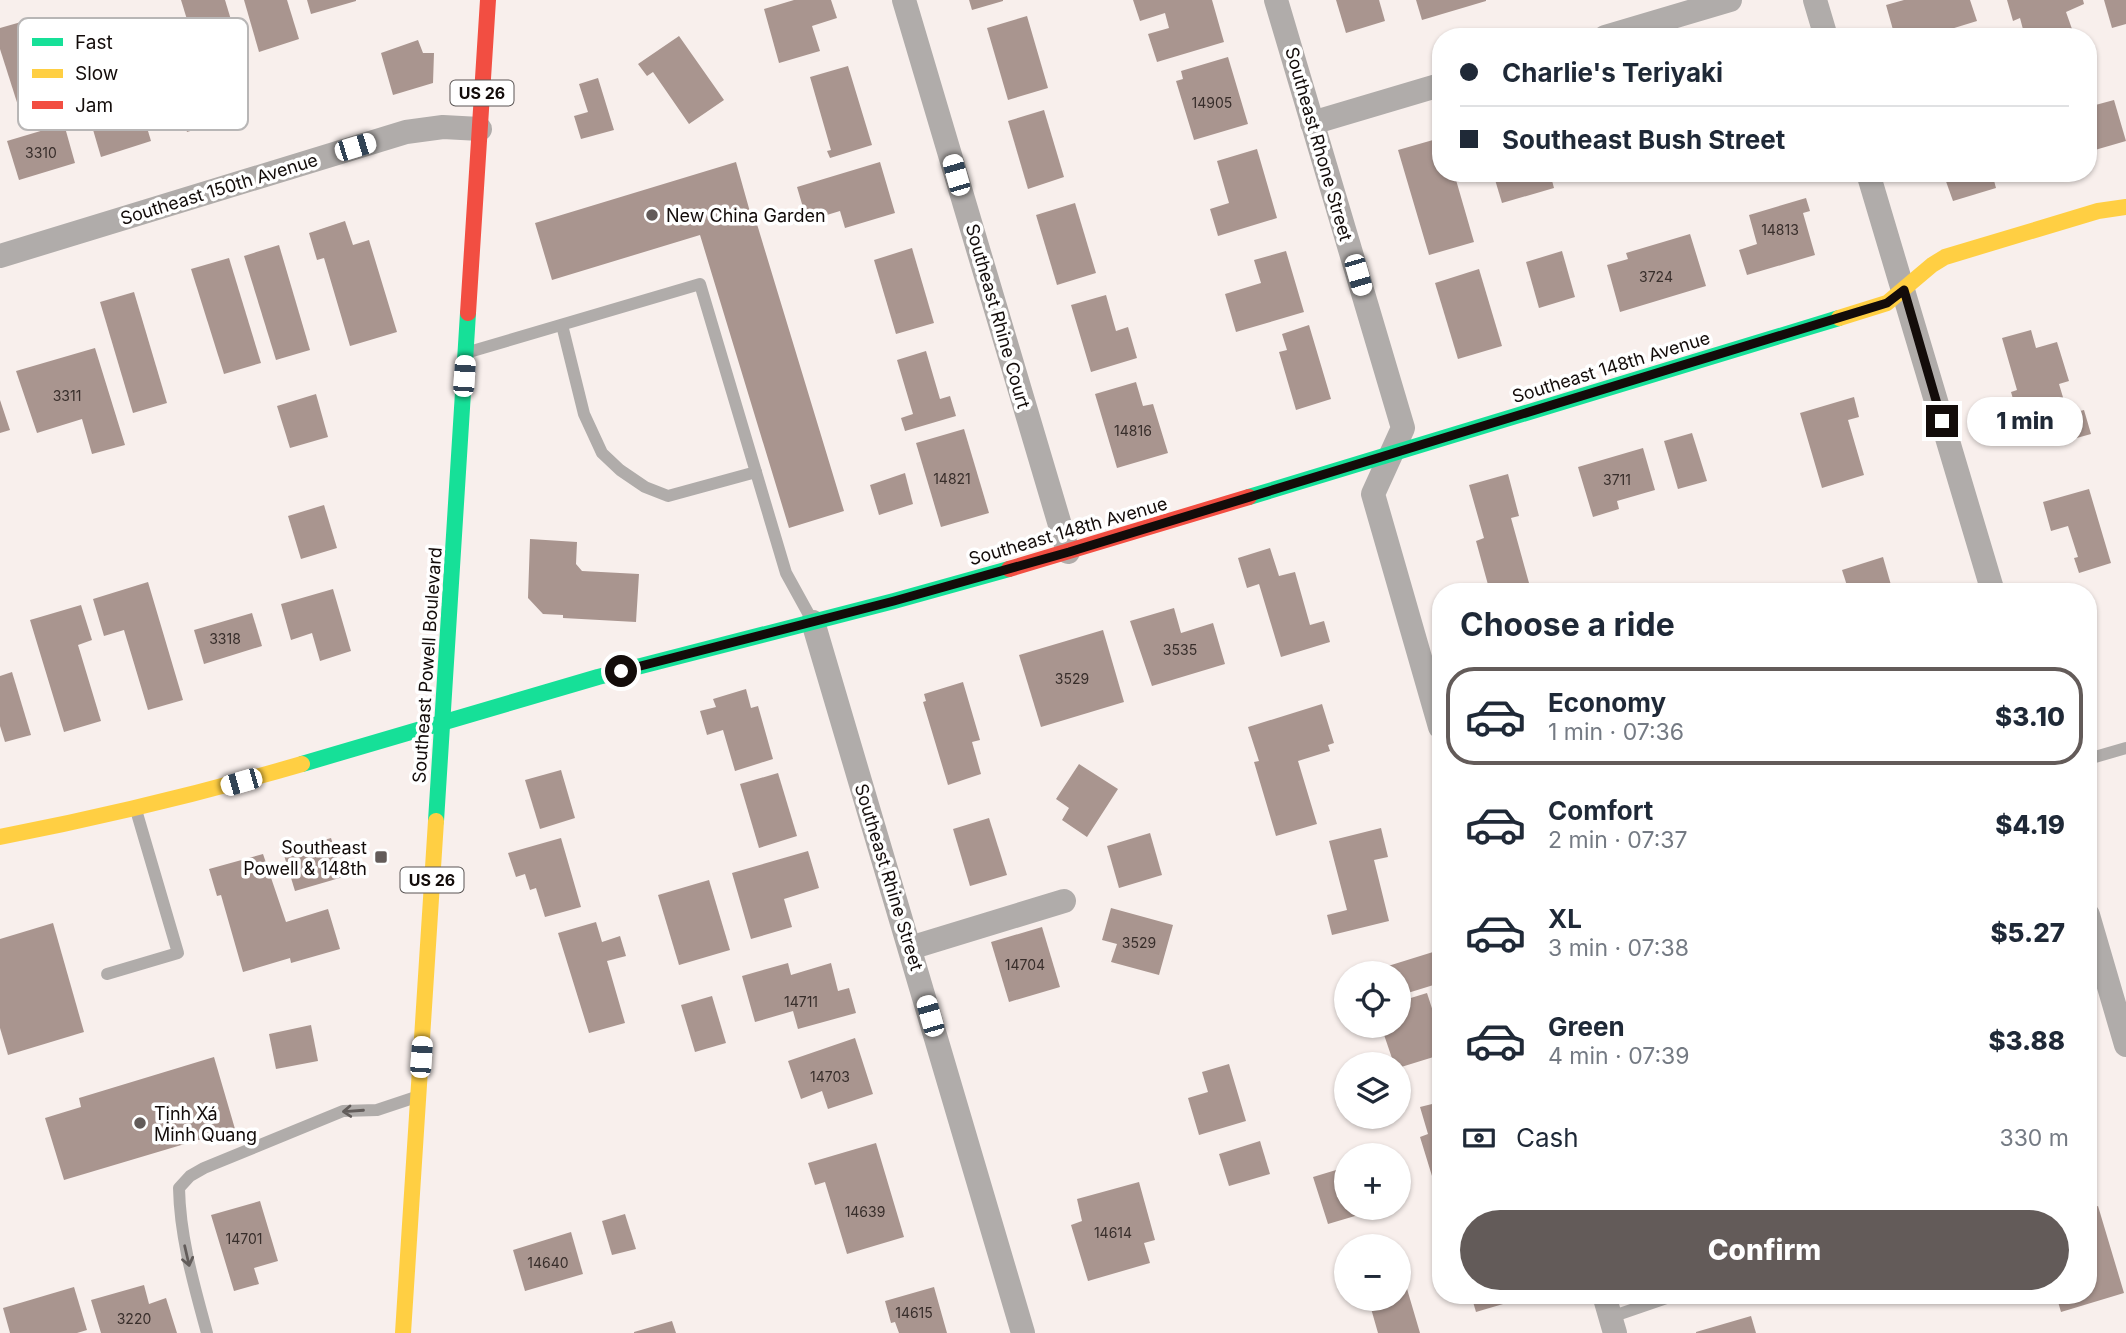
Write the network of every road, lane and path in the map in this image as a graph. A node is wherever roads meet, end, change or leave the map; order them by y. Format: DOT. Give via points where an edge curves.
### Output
graph roads {
  1 [pos="488,0"];
  2 [pos="904,0"];
  3 [pos="1276,0"];
  4 [pos="1730,0"];
  5 [pos="1815,0"];
  6 [pos="1635,28"];
  7 [pos="1823,28"];
  8 [pos="1432,87"];
  9 [pos="1312,122"];
  10 [pos="480,129"];
  11 [pos="1871,182"];
  12 [pos="2126,207"];
  13 [pos="0,256"];
  14 [pos="1904,290"];
  15 [pos="562,325"];
  16 [pos="466,353"];
  17 [pos="1391,455"];
  18 [pos="756,472"];
  19 [pos="1069,552"];
  20 [pos="1990,583"];
  21 [pos="813,622"];
  22 [pos="1432,699"];
  23 [pos="442,723"];
  24 [pos="2126,748"];
  25 [pos="2097,756"];
  26 [pos="135,809"];
  27 [pos="0,837"];
  28 [pos="1064,901"];
  29 [pos="2097,939"];
  30 [pos="910,948"];
  31 [pos="107,974"];
  32 [pos="2120,1001"];
  33 [pos="2126,1045"];
  34 [pos="419,1096"];
  35 [pos="1646,1304"];
  36 [pos="1610,1315"];
  37 [pos="207,1333"];
  38 [pos="404,1333"];
  39 [pos="1023,1333"];
  1 -- 10 [label="main road, Southeast Powell Boulevard / US 26"];
  2 -- 19 [label="street, Southeast Rhine Court"];
  3 -- 9 [label="street, Southeast Rhone Street"];
  4 -- 6 [label="street"];
  5 -- 7 [label="street"];
  8 -- 9 [label="street"];
  9 -- 17 [label="street, Southeast Rhone Street" via="1403,428"];
  10 -- 13 [label="street, Southeast 150th Avenue" via="406,132"];
  10 -- 16 [label="main road, Southeast Powell Boulevard / US 26"];
  11 -- 14 [label="street"];
  12 -- 14 [label="main road, Southeast 148th Avenue" via="2098,211 1945,257"];
  14 -- 17 [label="main road, Southeast 148th Avenue" via="1887,303"];
  14 -- 20 [label="street"];
  15 -- 16 [label="lane"];
  15 -- 18 [label="lane" via="584,415 602,453 620,470 668,496"];
  15 -- 18 [label="lane" via="700,284"];
  16 -- 23 [label="main road, Southeast Powell Boulevard / US 26"];
  17 -- 19 [label="main road, Southeast 148th Avenue"];
  17 -- 22 [label="street, Southeast Rhone Street" via="1373,494"];
  18 -- 21 [label="lane" via="786,573"];
  19 -- 21 [label="main road, Southeast 148th Avenue"];
  21 -- 23 [label="main road, Southeast 148th Avenue"];
  21 -- 30 [label="street, Southeast Rhine Street"];
  23 -- 26 [label="main road, Southeast 148th Avenue"];
  23 -- 34 [label="main road, Southeast Powell Boulevard / US 26"];
  24 -- 25 [label="lane"];
  26 -- 27 [label="main road, Southeast 148th Avenue"];
  26 -- 31 [label="lane" via="178,953"];
  28 -- 30 [label="street"];
  29 -- 32 [label="street"];
  30 -- 39 [label="street, Southeast Rhine Street"];
  32 -- 33 [label="street"];
  34 -- 37 [label="lane, one-way" via="377,1110 344,1111 204,1168 179,1188 186,1252"];
  34 -- 38 [label="main road, Southeast Powell Boulevard / US 26"];
  35 -- 36 [label="lane"];
}
